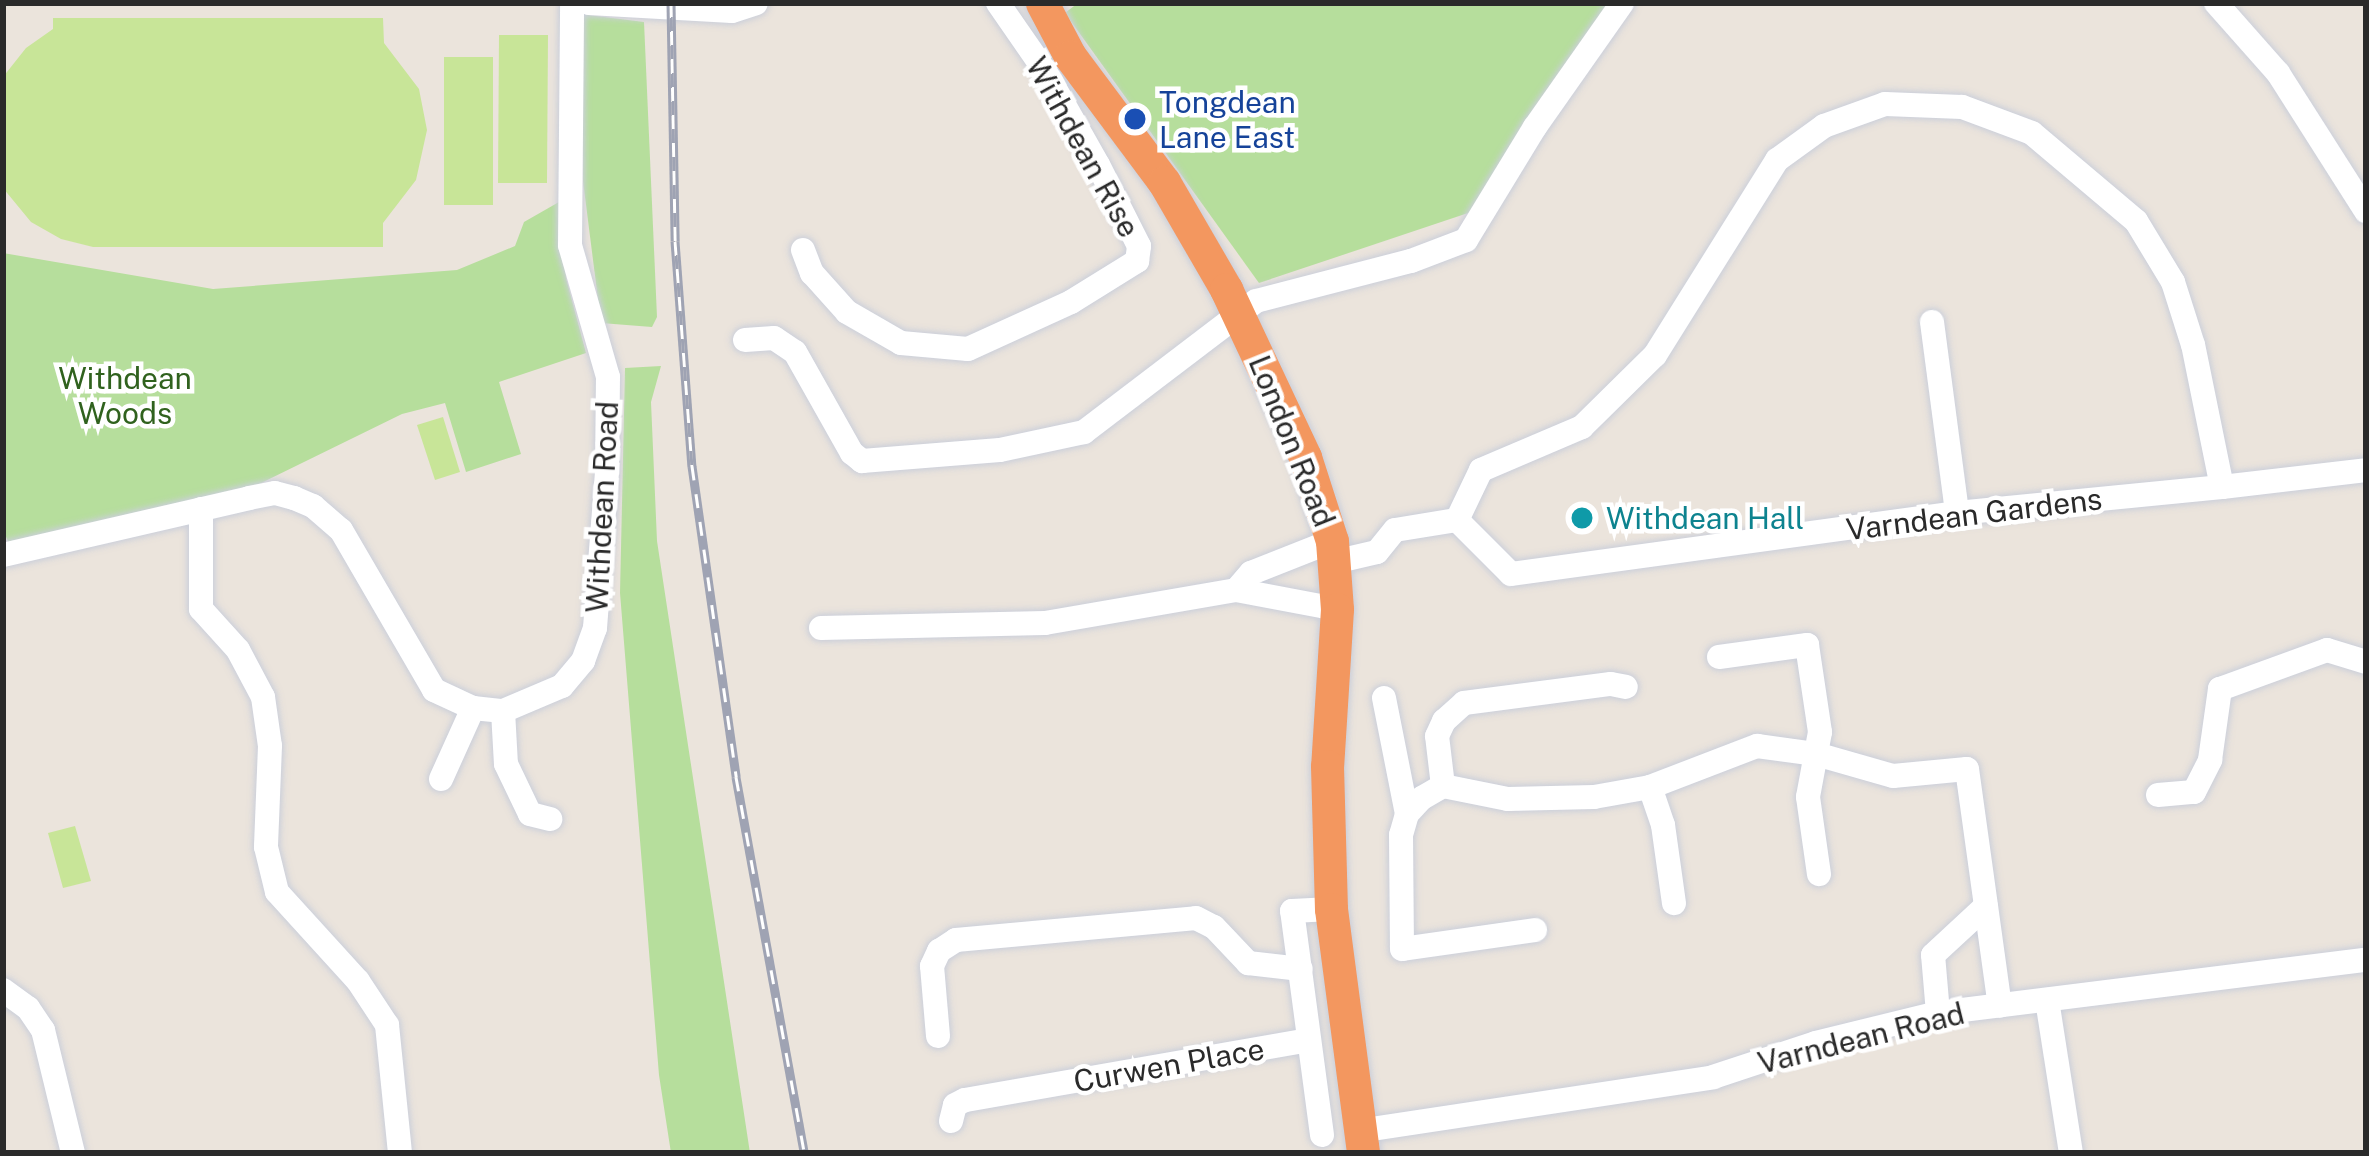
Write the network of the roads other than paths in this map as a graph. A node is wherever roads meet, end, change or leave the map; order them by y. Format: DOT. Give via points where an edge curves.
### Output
graph roads {
  1 [pos="572,3"];
  2 [pos="589,3"];
  3 [pos="756,3"];
  4 [pos="998,3"];
  5 [pos="1042,3"];
  6 [pos="1622,3"];
  7 [pos="2216,3"];
  8 [pos="2365,213"];
  9 [pos="803,250"];
  10 [pos="1238,311"];
  11 [pos="1932,322"];
  12 [pos="745,340"];
  13 [pos="2366,470"];
  14 [pos="2222,487"];
  15 [pos="201,508"];
  16 [pos="1957,513"];
  17 [pos="1457,520"];
  18 [pos="1333,551"];
  19 [pos="3,555"];
  20 [pos="1236,590"];
  21 [pos="1337,609"];
  22 [pos="821,628"];
  23 [pos="1719,657"];
  24 [pos="2366,662"];
  25 [pos="1626,687"];
  26 [pos="1384,698"];
  27 [pos="473,708"];
  28 [pos="502,711"];
  29 [pos="1816,754"];
  30 [pos="441,779"];
  31 [pos="1442,786"];
  32 [pos="1650,787"];
  33 [pos="2158,795"];
  34 [pos="1407,814"];
  35 [pos="550,819"];
  36 [pos="1819,874"];
  37 [pos="1674,904"];
  38 [pos="1986,906"];
  39 [pos="1330,909"];
  40 [pos="1535,930"];
  41 [pos="2366,960"];
  42 [pos="1300,969"];
  43 [pos="3,990"];
  44 [pos="2047,1000"];
  45 [pos="2000,1006"];
  46 [pos="1938,1013"];
  47 [pos="938,1036"];
  48 [pos="1307,1040"];
  49 [pos="951,1121"];
  50 [pos="1322,1135"];
  51 [pos="1361,1142"];
  52 [pos="73,1153"];
  53 [pos="400,1153"];
  54 [pos="2071,1153"];
  1 -- 28 [label="street, Withdean Road" via="570,245 608,377 596,628 562,686"];
  2 -- 3 [label="street" via="732,11"];
  4 -- 9 [label="street, Withdean Rise" via="1082,137 1138,246 1137,261 968,349 901,343 847,312"];
  5 -- 10 [label="highway, London Road" via="1070,56 1164,182"];
  6 -- 10 [label="street" via="1466,241"];
  7 -- 8 [label="street" via="2278,73"];
  10 -- 12 [label="street" via="1084,432 1000,451 869,462 852,453 794,352 774,338"];
  10 -- 18 [label="highway, London Road" via="1305,457"];
  11 -- 16 [label="street"];
  13 -- 14 [label="street, Varndean Gardens"];
  14 -- 16 [label="street, Varndean Gardens"];
  14 -- 17 [label="street" via="2173,282 2136,221 2032,133 1962,106 1886,104 1824,126 1777,160 1655,355 1582,427 1481,470"];
  15 -- 19 [label="street, Withdean Road"];
  15 -- 27 [label="street, Withdean Road" via="275,494 313,506 340,530 424,680"];
  15 -- 53 [label="street" via="201,609 238,650 263,697 270,746 266,847 277,892 387,1025"];
  16 -- 17 [label="street, Varndean Gardens" via="1511,574"];
  17 -- 18 [label="street" via="1395,530 1378,552"];
  18 -- 20 [label="street" via="1251,573"];
  18 -- 21 [label="highway, London Road"];
  20 -- 21 [label="street"];
  20 -- 22 [label="street" via="1045,623"];
  21 -- 39 [label="highway, London Road" via="1327,766"];
  23 -- 29 [label="street" via="1808,645"];
  24 -- 33 [label="street" via="2327,650 2220,689 2210,760 2194,792"];
  25 -- 31 [label="street" via="1464,703 1438,736"];
  26 -- 34 [label="street"];
  27 -- 28 [label="street, Withdean Road"];
  27 -- 30 [label="street"];
  28 -- 35 [label="street" via="506,764 530,814"];
  29 -- 32 [label="street" via="1756,746"];
  29 -- 36 [label="street" via="1808,796"];
  29 -- 38 [label="street" via="1893,776 1967,769"];
  31 -- 32 [label="street" via="1544,802"];
  31 -- 34 [label="street"];
  32 -- 37 [label="street"];
  34 -- 40 [label="street" via="1402,949"];
  38 -- 45 [label="street"];
  38 -- 46 [label="street" via="1934,955"];
  39 -- 42 [label="street" via="1292,911"];
  39 -- 51 [label="highway, London Road"];
  41 -- 44 [label="street, Varndean Road"];
  42 -- 47 [label="street" via="1248,963 1196,918 956,940 932,966"];
  42 -- 48 [label="street"];
  43 -- 52 [label="street" via="43,1030"];
  44 -- 45 [label="street, Varndean Road"];
  44 -- 54 [label="street"];
  45 -- 46 [label="street, Varndean Road"];
  46 -- 51 [label="street, Varndean Road" via="1713,1077"];
  48 -- 49 [label="street, Curwen Place" via="965,1100"];
  48 -- 50 [label="street, Curwen Place"];
}
